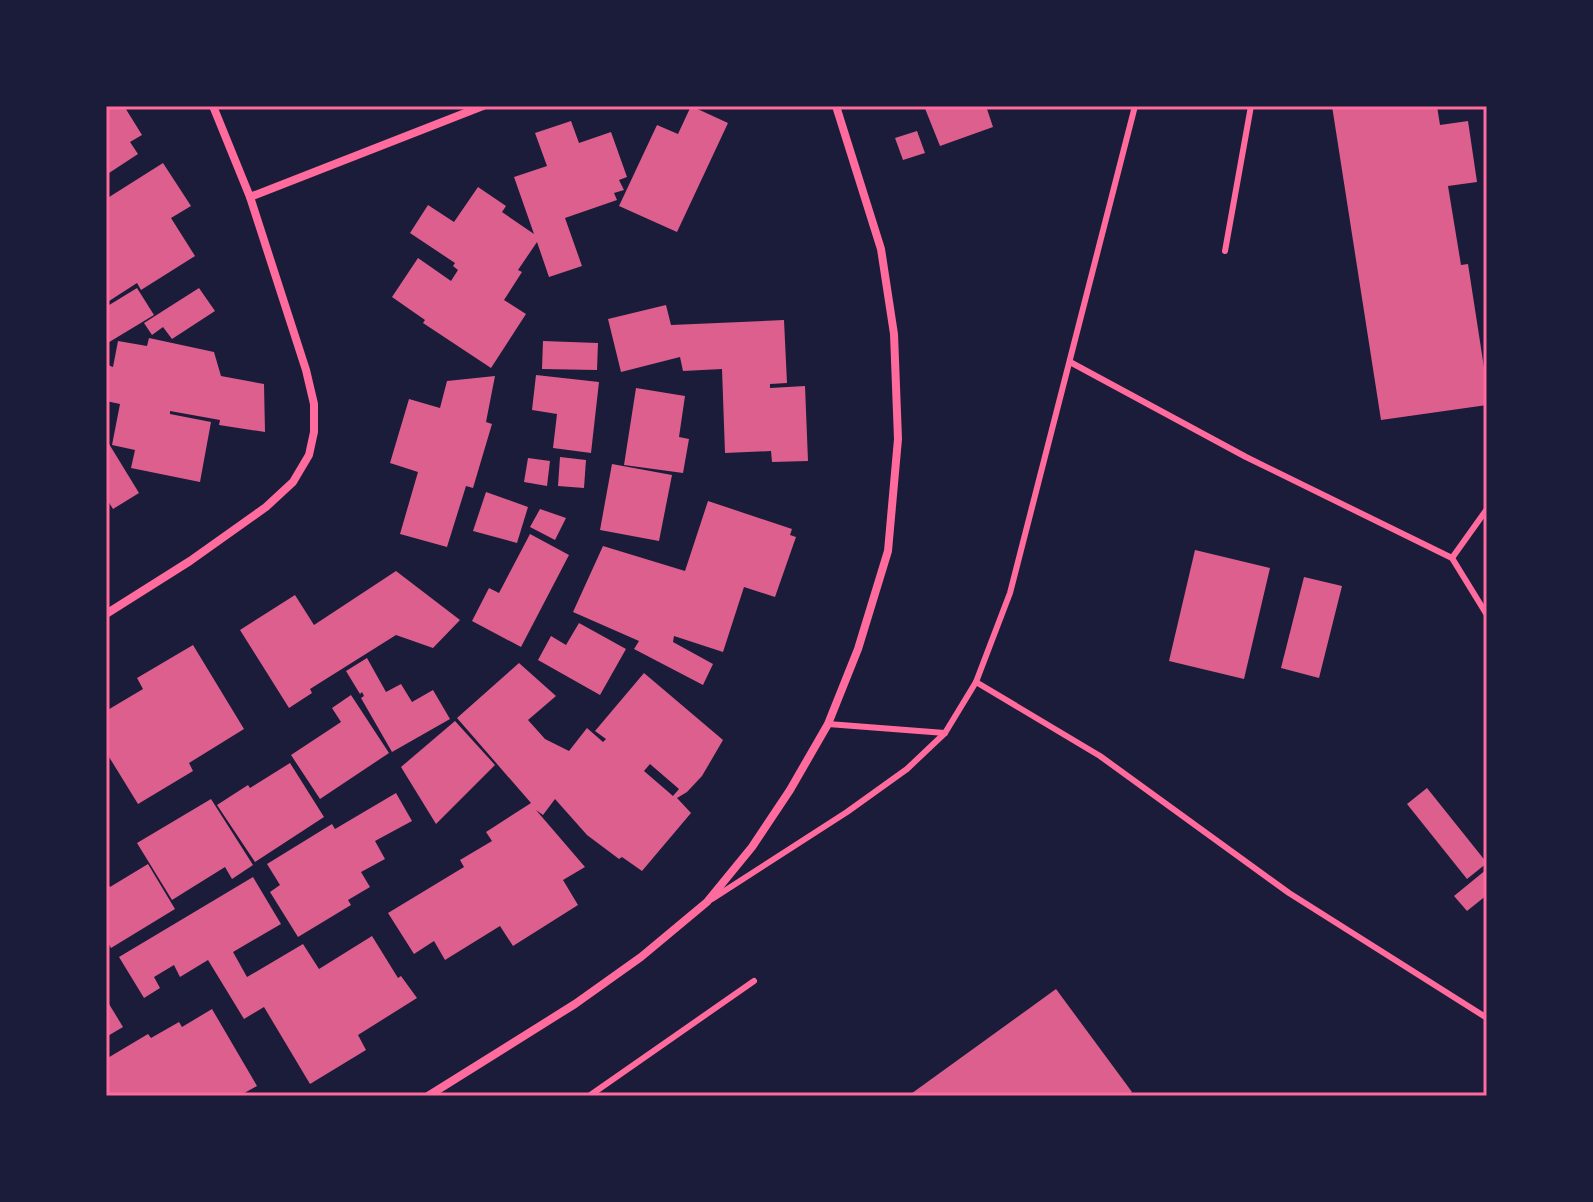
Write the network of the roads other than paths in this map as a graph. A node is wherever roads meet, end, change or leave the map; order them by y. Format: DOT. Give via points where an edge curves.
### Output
graph roads {
  1 [pos="213,106"];
  2 [pos="483,106"];
  3 [pos="836,106"];
  4 [pos="1135,106"];
  5 [pos="1251,106"];
  6 [pos="250,197"];
  7 [pos="1225,251"];
  8 [pos="1070,362"];
  9 [pos="1487,509"];
  10 [pos="1452,558"];
  11 [pos="106,614"];
  12 [pos="1487,615"];
  13 [pos="976,682"];
  14 [pos="828,724"];
  15 [pos="945,733"];
  16 [pos="707,902"];
  17 [pos="754,981"];
  18 [pos="1487,1018"];
  19 [pos="428,1096"];
  20 [pos="589,1096"];
  1 -- 6 [label="street"];
  2 -- 6 [label="street"];
  3 -- 14 [label="street" via="881,249 894,334 898,439 888,551"];
  4 -- 8 [label="lane"];
  5 -- 7 [label="lane"];
  6 -- 11 [label="street" via="309,381 314,432 309,455 293,482 266,507"];
  8 -- 10 [label="lane" via="1246,457"];
  8 -- 13 [label="lane" via="1010,593"];
  9 -- 10 [label="lane"];
  10 -- 12 [label="lane"];
  13 -- 15 [label="lane"];
  13 -- 18 [label="lane" via="1100,756 1289,893"];
  14 -- 15 [label="lane"];
  14 -- 16 [label="street" via="752,847"];
  15 -- 16 [label="lane" via="907,769 847,812"];
  16 -- 19 [label="street" via="575,1004"];
  17 -- 20 [label="lane"];
}
